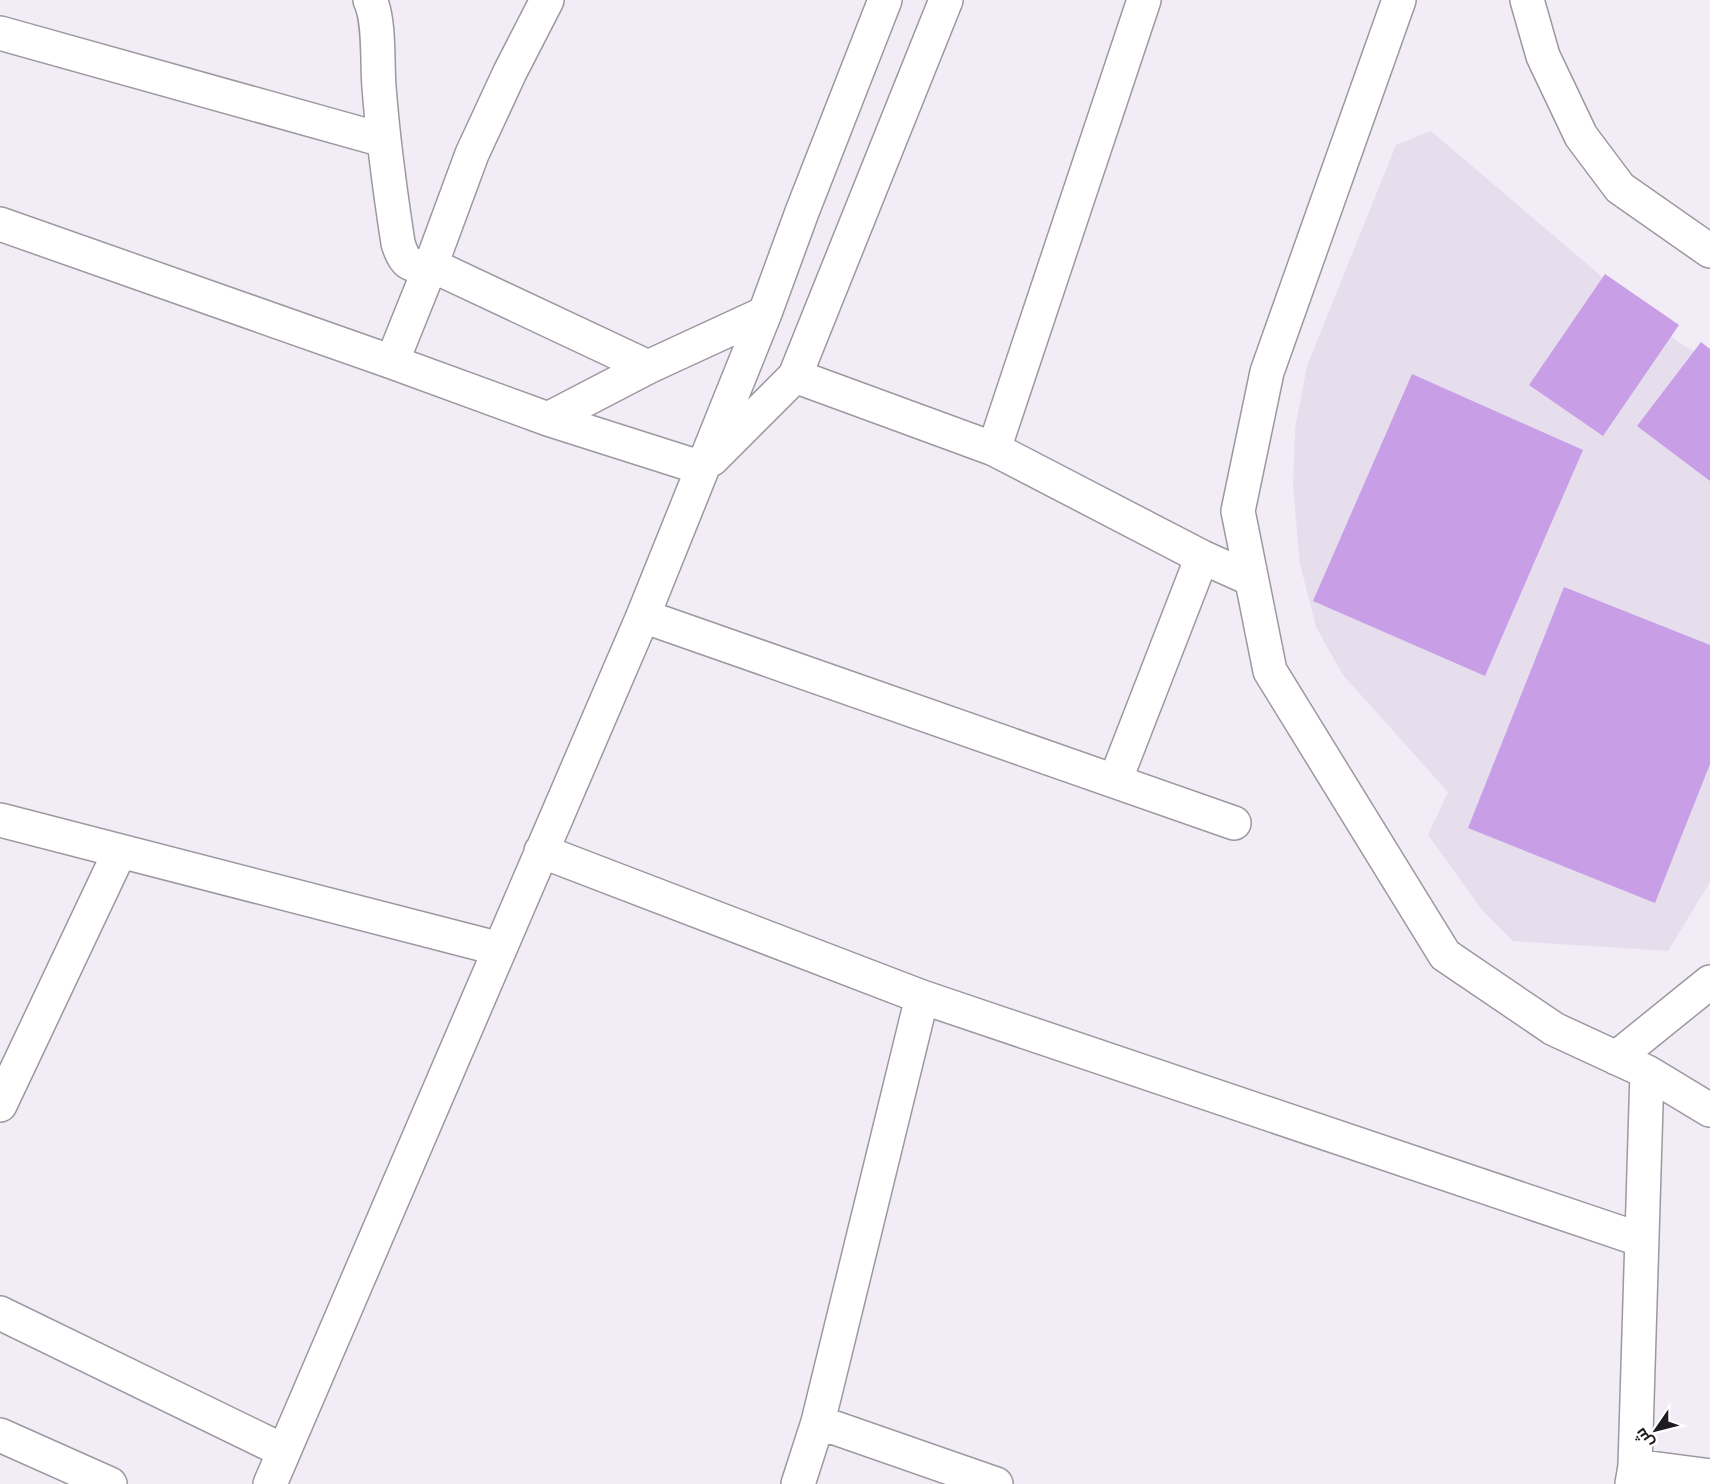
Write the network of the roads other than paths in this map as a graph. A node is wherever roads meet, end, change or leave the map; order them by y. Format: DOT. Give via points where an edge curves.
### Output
graph roads {
  1 [pos="370,0"];
  2 [pos="547,0"];
  3 [pos="885,0"];
  4 [pos="946,0"];
  5 [pos="1144,0"];
  6 [pos="1399,0"];
  7 [pos="1527,0"];
  8 [pos="0,33"];
  9 [pos="383,140"];
  10 [pos="0,224"];
  11 [pos="1710,251"];
  12 [pos="431,265"];
  13 [pos="765,313"];
  14 [pos="392,362"];
  15 [pos="648,367"];
  16 [pos="795,376"];
  17 [pos="548,419"];
  18 [pos="994,449"];
  19 [pos="702,468"];
  20 [pos="1202,557"];
  21 [pos="1251,579"];
  22 [pos="643,616"];
  23 [pos="1115,781"];
  24 [pos="0,819"];
  25 [pos="1233,823"];
  26 [pos="120,851"];
  27 [pos="541,851"];
  28 [pos="500,949"];
  29 [pos="1710,982"];
  30 [pos="922,997"];
  31 [pos="1616,1058"];
  32 [pos="1647,1072"];
  33 [pos="4,1086"];
  34 [pos="1710,1110"];
  35 [pos="1642,1240"];
  36 [pos="0,1313"];
  37 [pos="818,1422"];
  38 [pos="0,1435"];
  39 [pos="284,1450"];
  40 [pos="1633,1475"];
  41 [pos="1710,1476"];
  42 [pos="110,1484"];
  43 [pos="270,1484"];
  44 [pos="798,1484"];
  45 [pos="996,1484"];
  1 -- 9 [label="street"];
  2 -- 12 [label="street" via="472,154"];
  3 -- 13 [label="street"];
  4 -- 16 [label="street"];
  5 -- 18 [label="street"];
  6 -- 21 [label="street" via="1267,372 1238,511"];
  7 -- 11 [label="street" via="1543,56 1581,136 1620,188"];
  8 -- 9 [label="street"];
  9 -- 12 [label="street" via="401,253 411,265"];
  10 -- 14 [label="street"];
  12 -- 14 [label="street"];
  12 -- 15 [label="street"];
  13 -- 15 [label="street"];
  13 -- 19 [label="street"];
  14 -- 17 [label="street"];
  15 -- 17 [label="street"];
  16 -- 18 [label="street"];
  16 -- 19 [label="street"];
  17 -- 19 [label="street"];
  18 -- 20 [label="street"];
  19 -- 22 [label="street"];
  20 -- 21 [label="street"];
  20 -- 23 [label="street"];
  21 -- 31 [label="street" via="1270,671 1445,955 1554,1029"];
  22 -- 23 [label="street"];
  22 -- 27 [label="street"];
  23 -- 25 [label="street"];
  24 -- 26 [label="street"];
  26 -- 28 [label="street"];
  26 -- 33 [label="street"];
  27 -- 28 [label="street"];
  27 -- 30 [label="street"];
  28 -- 39 [label="street"];
  29 -- 31 [label="street"];
  30 -- 35 [label="street"];
  30 -- 37 [label="street"];
  31 -- 32 [label="street"];
  32 -- 34 [label="street"];
  32 -- 35 [label="street"];
  35 -- 40 [label="street"];
  36 -- 39 [label="street"];
  37 -- 44 [label="street"];
  37 -- 45 [label="street"];
  38 -- 42 [label="street"];
  39 -- 43 [label="street"];
  40 -- 41 [label="street"];
}
